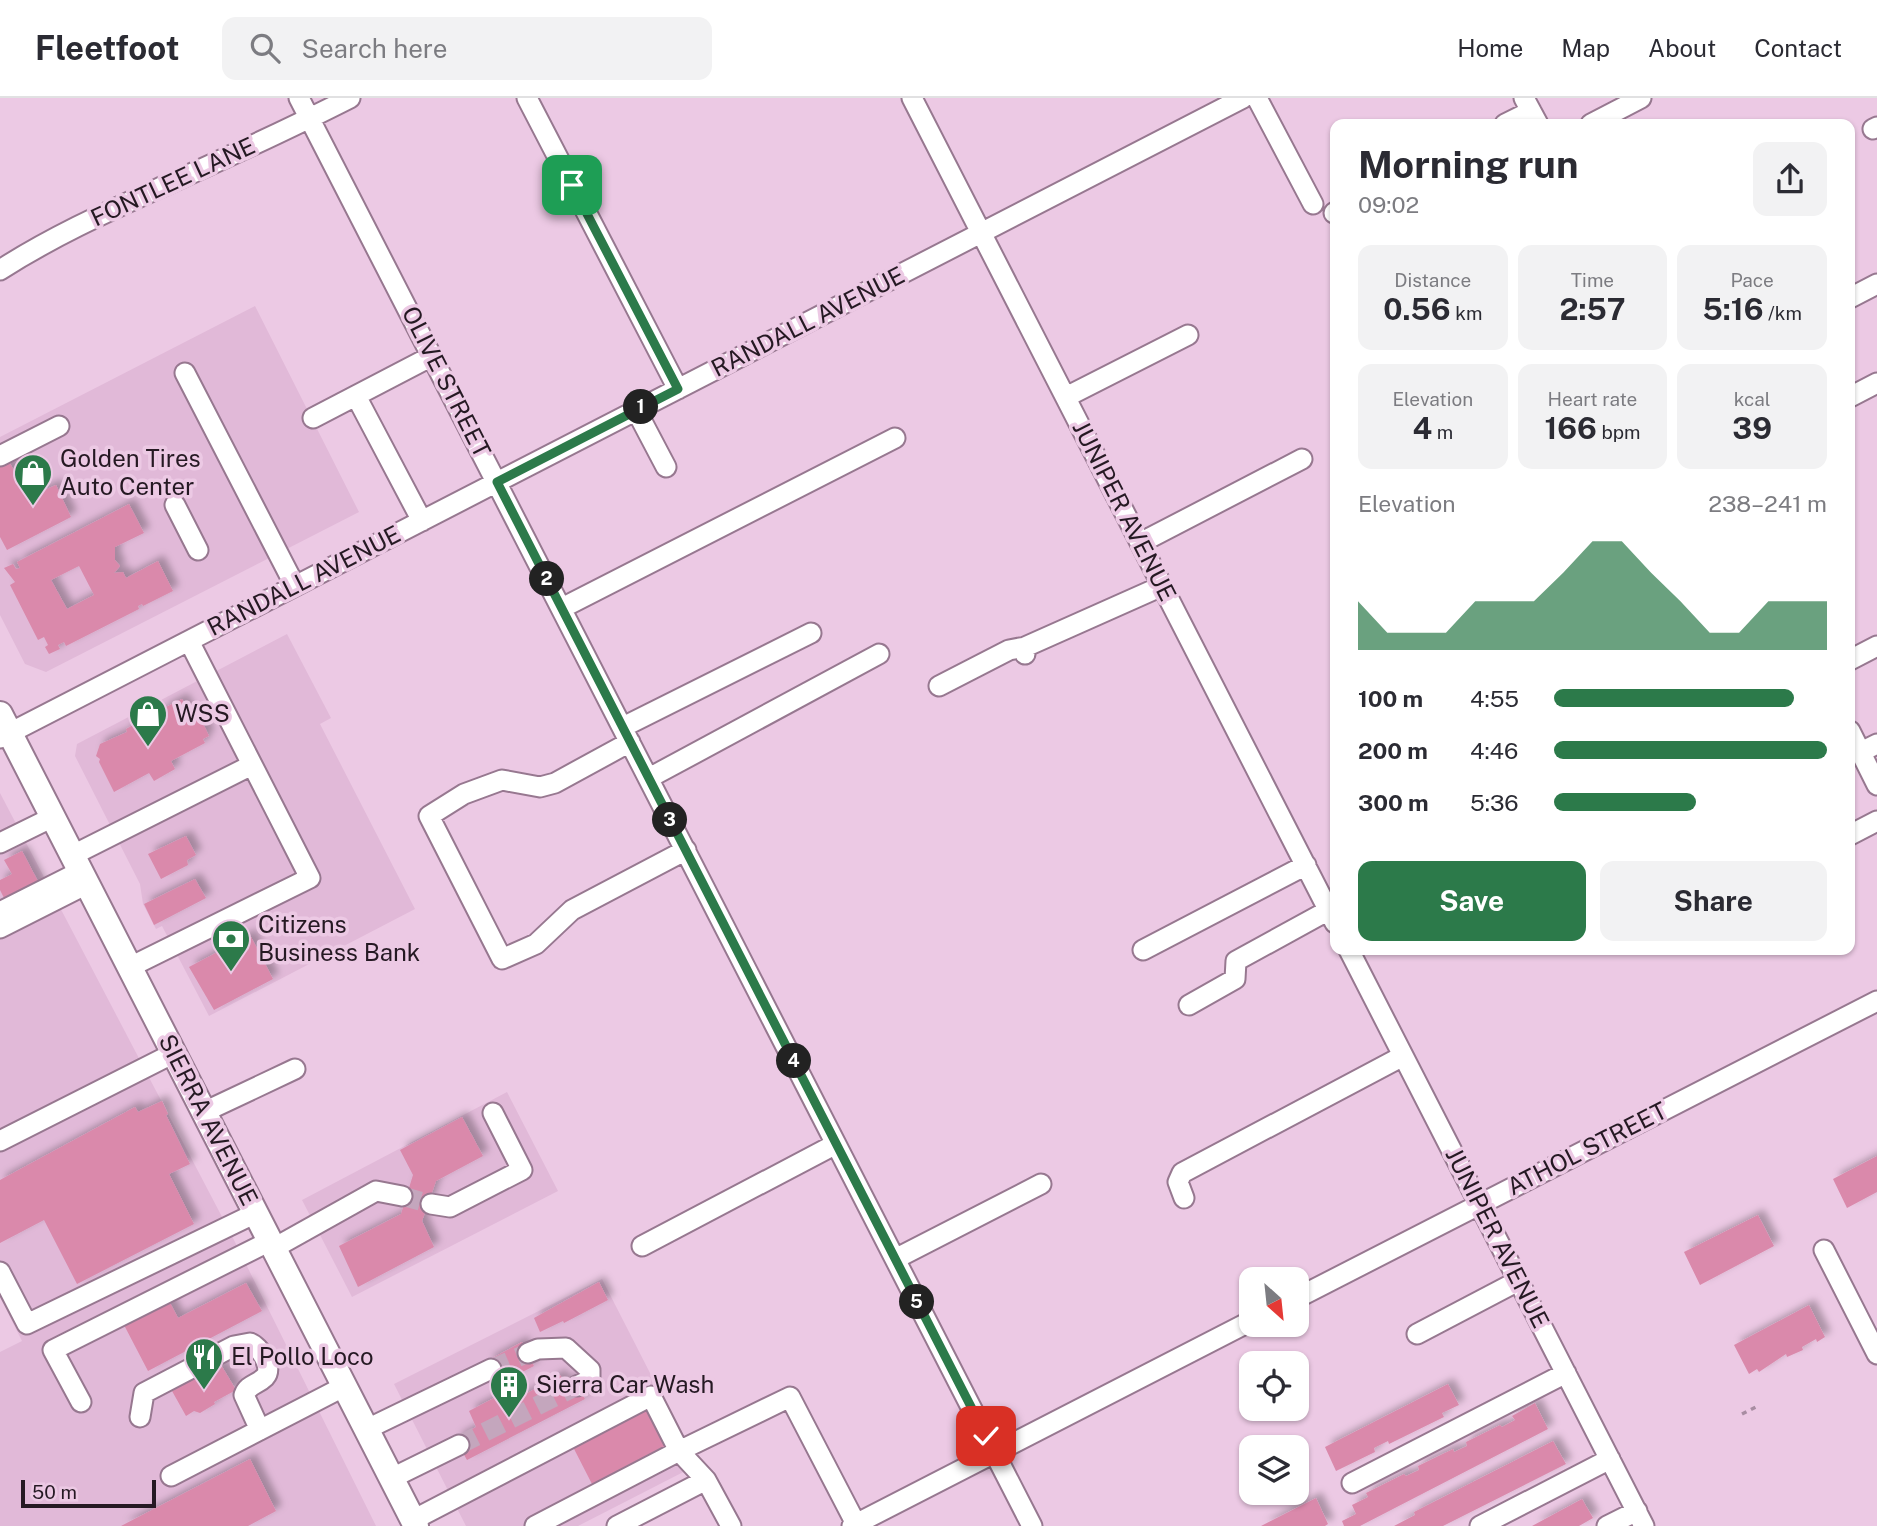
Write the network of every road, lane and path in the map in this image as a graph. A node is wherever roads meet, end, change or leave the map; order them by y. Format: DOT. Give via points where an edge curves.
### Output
graph roads {
  1 [pos="299,98"];
  2 [pos="350,98"];
  3 [pos="527,98"];
  4 [pos="912,98"];
  5 [pos="1242,98"];
  6 [pos="1257,98"];
  7 [pos="1641,98"];
  8 [pos="1531,111"];
  9 [pos="309,118"];
  10 [pos="1515,119"];
  11 [pos="1601,119"];
  12 [pos="1313,204"];
  13 [pos="981,233"];
  14 [pos="0,270"];
  15 [pos="1877,284"];
  16 [pos="1855,295"];
  17 [pos="1188,335"];
  18 [pos="432,356"];
  19 [pos="185,373"];
  20 [pos="1877,383"];
  21 [pos="678,389"];
  22 [pos="1855,394"];
  23 [pos="356,396"];
  24 [pos="1066,397"];
  25 [pos="636,410"];
  26 [pos="313,418"];
  27 [pos="59,426"];
  28 [pos="895,438"];
  29 [pos="0,456"];
  30 [pos="1302,458"];
  31 [pos="666,467"];
  32 [pos="497,482"];
  33 [pos="175,505"];
  34 [pos="422,521"];
  35 [pos="1140,543"];
  36 [pos="198,550"];
  37 [pos="295,586"];
  38 [pos="1162,586"];
  39 [pos="562,608"];
  40 [pos="811,633"];
  41 [pos="189,641"];
  42 [pos="1877,646"];
  43 [pos="879,654"];
  44 [pos="1855,657"];
  45 [pos="939,686"];
  46 [pos="3,728"];
  47 [pos="626,734"];
  48 [pos="1855,735"];
  49 [pos="1869,748"];
  50 [pos="252,765"];
  51 [pos="649,778"];
  52 [pos="1877,785"];
  53 [pos="53,817"];
  54 [pos="1877,821"];
  55 [pos="1855,832"];
  56 [pos="0,843"];
  57 [pos="686,850"];
  58 [pos="1306,865"];
  59 [pos="80,870"];
  60 [pos="0,912"];
  61 [pos="1330,913"];
  62 [pos="1330,918"];
  63 [pos="0,928"];
  64 [pos="1143,950"];
  65 [pos="1352,955"];
  66 [pos="130,967"];
  67 [pos="1877,1001"];
  68 [pos="1189,1005"];
  69 [pos="174,1053"];
  70 [pos="1403,1056"];
  71 [pos="295,1069"];
  72 [pos="204,1112"];
  73 [pos="493,1113"];
  74 [pos="0,1141"];
  75 [pos="836,1144"];
  76 [pos="1041,1184"];
  77 [pos="402,1196"];
  78 [pos="1184,1198"];
  79 [pos="431,1204"];
  80 [pos="1479,1204"];
  81 [pos="256,1213"];
  82 [pos="272,1244"];
  83 [pos="642,1246"];
  84 [pos="1824,1251"];
  85 [pos="895,1259"];
  86 [pos="0,1272"];
  87 [pos="1518,1281"];
  88 [pos="1309,1292"];
  89 [pos="1239,1327"];
  90 [pos="1417,1334"];
  91 [pos="528,1353"];
  92 [pos="1877,1354"];
  93 [pos="491,1369"];
  94 [pos="1566,1373"];
  95 [pos="345,1386"];
  96 [pos="578,1386"];
  97 [pos="81,1402"];
  98 [pos="1758,1406"];
  99 [pos="1742,1414"];
  100 [pos="140,1417"];
  101 [pos="367,1429"];
  102 [pos="260,1430"];
  103 [pos="459,1445"];
  104 [pos="679,1451"];
  105 [pos="995,1453"];
  106 [pos="1610,1459"];
  107 [pos="171,1476"];
  108 [pos="392,1478"];
  109 [pos="706,1480"];
  110 [pos="1352,1483"];
  111 [pos="1640,1518"];
  112 [pos="415,1523"];
  113 [pos="854,1525"];
  114 [pos="535,1526"];
  115 [pos="617,1526"];
  116 [pos="731,1526"];
  117 [pos="1032,1526"];
  118 [pos="1480,1526"];
  119 [pos="1607,1526"];
  1 -- 9 [label="street, OLIVE STREET"];
  2 -- 9 [label="street, FONTLEE LANE"];
  3 -- 21 [label="street"];
  4 -- 13 [label="street, JUNIPER AVENUE"];
  5 -- 13 [label="street, RANDALL AVENUE"];
  6 -- 12 [label="street"];
  7 -- 11 [label="street"];
  8 -- 10 [label="street"];
  9 -- 14 [label="street, FONTLEE LANE" via="71,229"];
  9 -- 18 [label="street, OLIVE STREET"];
  13 -- 21 [label="street, RANDALL AVENUE"];
  13 -- 24 [label="street, JUNIPER AVENUE"];
  15 -- 16 [label="street"];
  17 -- 24 [label="street"];
  18 -- 23 [label="street"];
  18 -- 32 [label="street, OLIVE STREET"];
  19 -- 37 [label="street"];
  20 -- 22 [label="street"];
  21 -- 25 [label="street, RANDALL AVENUE"];
  23 -- 26 [label="street"];
  23 -- 34 [label="street"];
  24 -- 35 [label="street, JUNIPER AVENUE"];
  25 -- 31 [label="street"];
  25 -- 32 [label="street, RANDALL AVENUE"];
  27 -- 29 [label="street"];
  28 -- 39 [label="street"];
  30 -- 35 [label="street"];
  32 -- 34 [label="street, RANDALL AVENUE"];
  32 -- 39 [label="street, OLIVE STREET"];
  33 -- 36 [label="street"];
  34 -- 37 [label="street, RANDALL AVENUE"];
  35 -- 38 [label="street, JUNIPER AVENUE"];
  37 -- 41 [label="street, RANDALL AVENUE"];
  38 -- 45 [label="street" via="1025,651 1009,650"];
  38 -- 58 [label="street, JUNIPER AVENUE"];
  39 -- 47 [label="street, OLIVE STREET"];
  40 -- 47 [label="street"];
  41 -- 46 [label="street, RANDALL AVENUE"];
  41 -- 50 [label="street"];
  42 -- 44 [label="street"];
  43 -- 51 [label="street"];
  46 -- 53 [label="main road, SIERRA AVENUE"];
  47 -- 51 [label="street, OLIVE STREET"];
  47 -- 57 [label="street" via="555,783 540,787 502,780 464,794 429,816 502,959 536,944 572,909"];
  48 -- 49 [label="street"];
  49 -- 52 [label="street"];
  50 -- 59 [label="street"];
  50 -- 66 [label="street" via="310,878"];
  51 -- 57 [label="street, OLIVE STREET"];
  53 -- 56 [label="street"];
  53 -- 59 [label="main road, SIERRA AVENUE"];
  54 -- 55 [label="street"];
  57 -- 75 [label="street, OLIVE STREET"];
  58 -- 61 [label="street, JUNIPER AVENUE"];
  58 -- 64 [label="street"];
  59 -- 60 [label="street"];
  59 -- 63 [label="street"];
  59 -- 66 [label="main road, SIERRA AVENUE"];
  62 -- 68 [label="street" via="1236,961 1235,979"];
  65 -- 70 [label="street, JUNIPER AVENUE"];
  66 -- 69 [label="main road, SIERRA AVENUE"];
  67 -- 80 [label="street, ATHOL STREET"];
  69 -- 72 [label="main road, SIERRA AVENUE"];
  69 -- 74 [label="street"];
  70 -- 78 [label="street" via="1182,1172 1178,1182"];
  70 -- 80 [label="street, JUNIPER AVENUE"];
  71 -- 72 [label="street"];
  72 -- 81 [label="main road, SIERRA AVENUE"];
  73 -- 79 [label="street" via="522,1170 450,1207"];
  75 -- 83 [label="street"];
  75 -- 85 [label="street, OLIVE STREET"];
  76 -- 85 [label="street"];
  77 -- 82 [label="street" via="376,1191"];
  80 -- 87 [label="street, JUNIPER AVENUE"];
  80 -- 88 [label="street, ATHOL STREET"];
  81 -- 82 [label="main road, SIERRA AVENUE"];
  81 -- 86 [label="street" via="27,1324"];
  82 -- 95 [label="main road, SIERRA AVENUE"];
  82 -- 97 [label="street" via="53,1350"];
  84 -- 92 [label="street"];
  85 -- 105 [label="street, OLIVE STREET"];
  87 -- 90 [label="street"];
  87 -- 94 [label="street, JUNIPER AVENUE"];
  89 -- 105 [label="street"];
  91 -- 96 [label="street" via="566,1348 590,1370 590,1380"];
  93 -- 101 [label="street"];
  94 -- 106 [label="street, JUNIPER AVENUE"];
  94 -- 110 [label="street"];
  95 -- 101 [label="main road, SIERRA AVENUE"];
  95 -- 102 [label="street"];
  98 -- 99 [label="path"];
  100 -- 102 [label="street" via="144,1393 250,1342 261,1351 267,1371 244,1395"];
  101 -- 108 [label="main road, SIERRA AVENUE"];
  102 -- 107 [label="street"];
  103 -- 108 [label="street"];
  104 -- 109 [label="street"];
  104 -- 112 [label="street" via="651,1396"];
  104 -- 113 [label="street" via="790,1397"];
  104 -- 114 [label="street"];
  105 -- 113 [label="street"];
  105 -- 117 [label="street, OLIVE STREET"];
  106 -- 111 [label="street, JUNIPER AVENUE"];
  106 -- 118 [label="street"];
  108 -- 112 [label="main road, SIERRA AVENUE"];
  109 -- 115 [label="street"];
  109 -- 116 [label="street"];
  111 -- 119 [label="street"];
}
